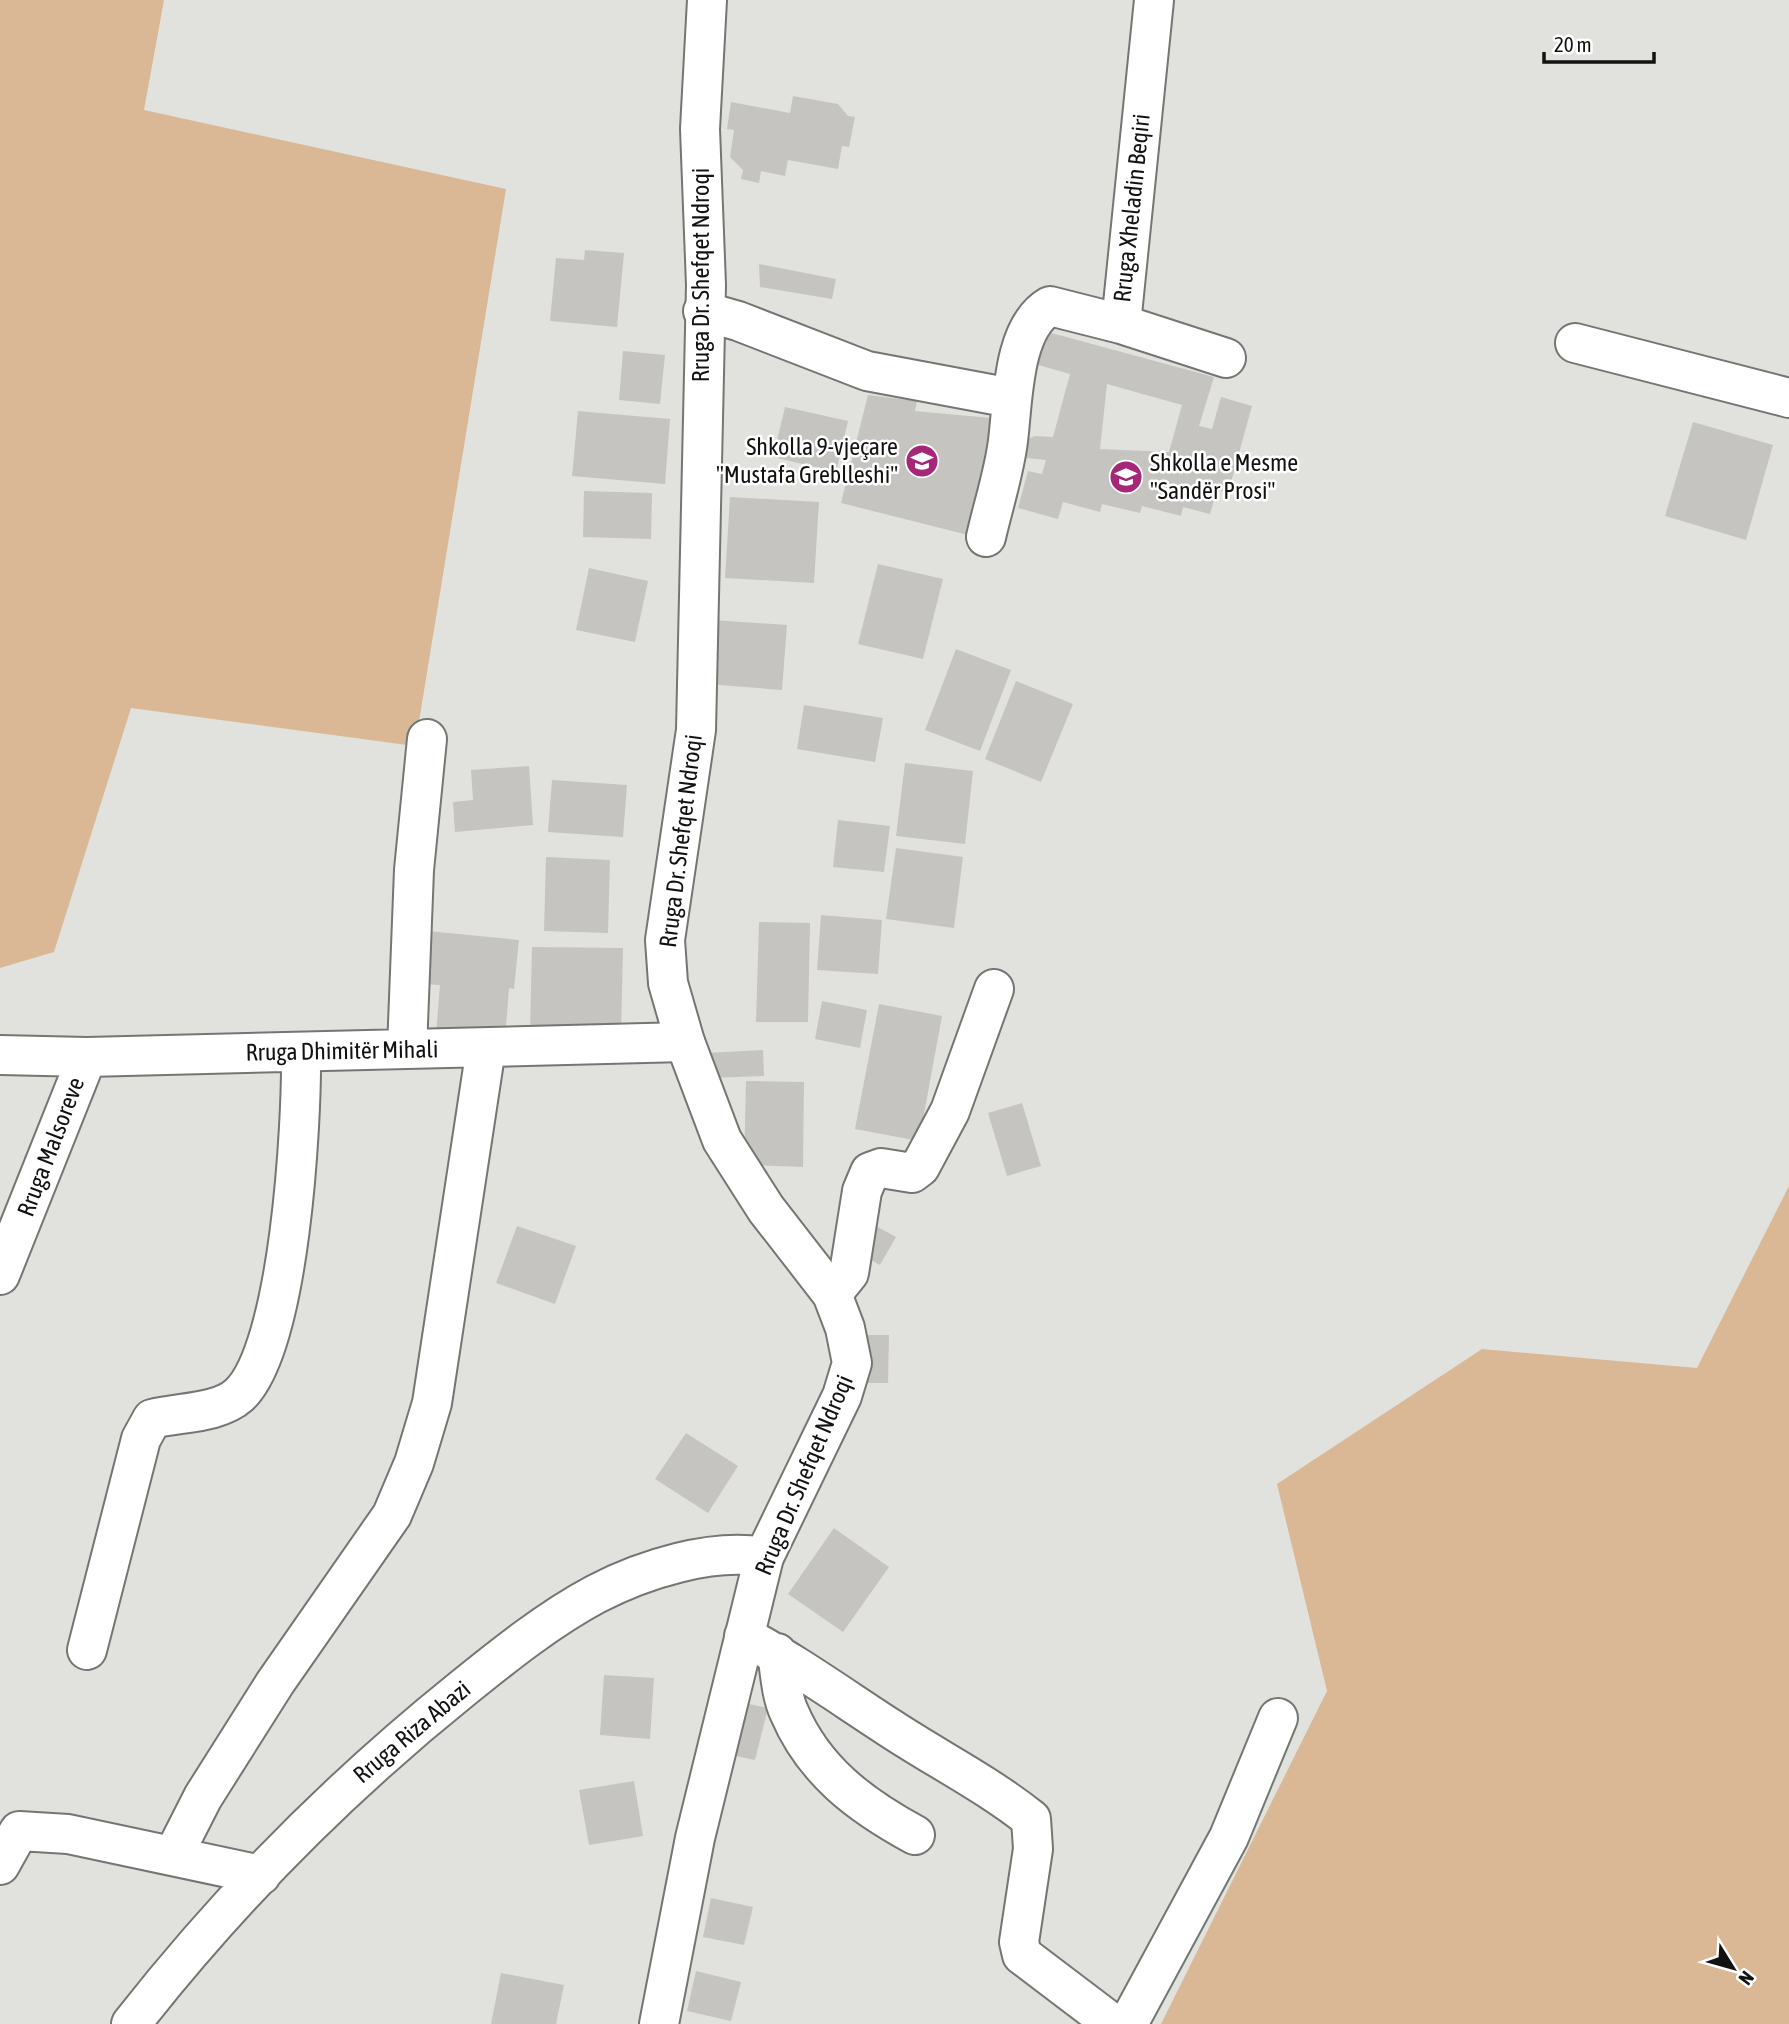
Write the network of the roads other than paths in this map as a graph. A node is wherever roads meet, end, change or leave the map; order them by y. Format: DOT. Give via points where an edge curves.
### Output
graph roads {
  1 [pos="707,0"];
  2 [pos="1154,0"];
  3 [pos="703,311"];
  4 [pos="1121,324"];
  5 [pos="1575,343"];
  6 [pos="1226,358"];
  7 [pos="1011,398"];
  8 [pos="1789,398"];
  9 [pos="986,537"];
  10 [pos="427,739"];
  11 [pos="994,989"];
  12 [pos="685,1042"];
  13 [pos="486,1048"];
  14 [pos="407,1049"];
  15 [pos="301,1052"];
  16 [pos="0,1055"];
  17 [pos="87,1057"];
  18 [pos="0,1275"];
  19 [pos="832,1294"];
  20 [pos="764,1557"];
  21 [pos="760,1645"];
  22 [pos="87,1650"];
  23 [pos="1278,1718"];
  24 [pos="915,1835"];
  25 [pos="173,1856"];
  26 [pos="0,1865"];
  27 [pos="261,1875"];
  28 [pos="131,2024"];
  29 [pos="659,2024"];
  30 [pos="1113,2024"];
  31 [pos="1128,2024"];
  1 -- 3 [label="street, Rruga Dr. Shefqet Ndroqi" via="700,129"];
  2 -- 4 [label="street, Rruga Xheladin Beqiri"];
  3 -- 7 [label="street" via="867,371"];
  3 -- 12 [label="street, Rruga Dr. Shefqet Ndroqi" via="696,730 665,940 668,983"];
  4 -- 6 [label="street"];
  4 -- 7 [label="street, Rruga Xheladin Beqiri" via="1051,306 1037,314 1027,334"];
  5 -- 8 [label="street"];
  7 -- 9 [label="street, Rruga Xheladin Beqiri" via="1008,442"];
  10 -- 14 [label="street" via="414,870"];
  11 -- 19 [label="street" via="950,1111 920,1167 912,1173 881,1168 870,1172 862,1191 849,1273"];
  12 -- 13 [label="street, Rruga Dhimitër Mihali"];
  12 -- 19 [label="street, Rruga Dr. Shefqet Ndroqi" via="722,1140 766,1209"];
  13 -- 14 [label="street, Rruga Dhimitër Mihali"];
  13 -- 25 [label="street" via="432,1403 414,1463 392,1515 261,1706 203,1797"];
  14 -- 15 [label="street, Rruga Dhimitër Mihali"];
  15 -- 17 [label="street, Rruga Dhimitër Mihali"];
  15 -- 22 [label="street" via="296,1189 281,1282 255,1374 239,1394 210,1409 152,1419 141,1439"];
  16 -- 17 [label="street, Rruga Dhimitër Mihali"];
  17 -- 18 [label="street, Rruga Malsoreve"];
  19 -- 20 [label="street, Rruga Dr. Shefqet Ndroqi" via="852,1363 842,1396"];
  20 -- 21 [label="street, Rruga Dr. Shefqet Ndroqi"];
  20 -- 27 [label="street, Rruga Riza Abazi" via="737,1552 679,1562 597,1593 510,1651 394,1744"];
  21 -- 24 [label="street" via="811,1752 840,1787"];
  21 -- 29 [label="street, Rruga Dr. Shefqet Ndroqi" via="695,1838"];
  21 -- 30 [label="street" via="1002,1796 1031,1819 1032,1849 1019,1942 1022,1955"];
  23 -- 31 [label="street" via="1229,1837"];
  25 -- 26 [label="street" via="68,1834 19,1830"];
  25 -- 27 [label="street"];
  27 -- 28 [label="street, Rruga Riza Abazi"];
}
